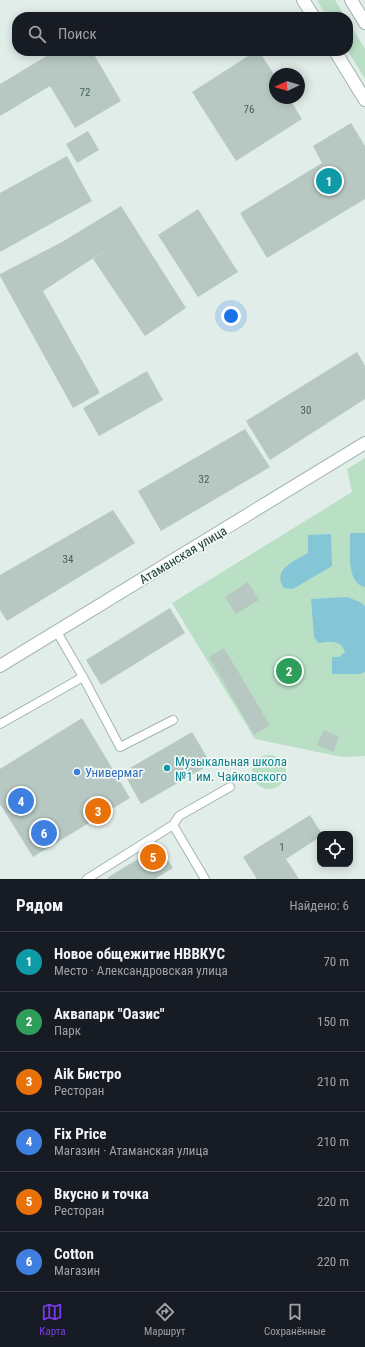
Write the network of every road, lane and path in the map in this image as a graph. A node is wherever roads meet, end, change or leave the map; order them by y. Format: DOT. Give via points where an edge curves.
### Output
graph roads {
  1 [pos="303,0"];
  2 [pos="351,0"];
  3 [pos="311,12"];
  4 [pos="365,23"];
  5 [pos="338,56"];
  6 [pos="365,100"];
  7 [pos="365,444"];
  8 [pos="57,632"];
  9 [pos="0,666"];
  10 [pos="83,678"];
  11 [pos="173,720"];
  12 [pos="0,724"];
  13 [pos="230,787"];
  14 [pos="173,824"];
  15 [pos="87,879"];
  16 [pos="205,879"];
  1 -- 3 [label="street"];
  2 -- 4 [label="street"];
  5 -- 6 [label="street"];
  7 -- 8 [label="street, Атаманская улица"];
  8 -- 9 [label="street, Атаманская улица"];
  8 -- 10 [label="lane"];
  10 -- 11 [label="lane" via="120,747"];
  10 -- 12 [label="lane"];
  13 -- 14 [label="lane" via="178,816"];
  14 -- 15 [label="lane"];
  14 -- 16 [label="lane"];
}
